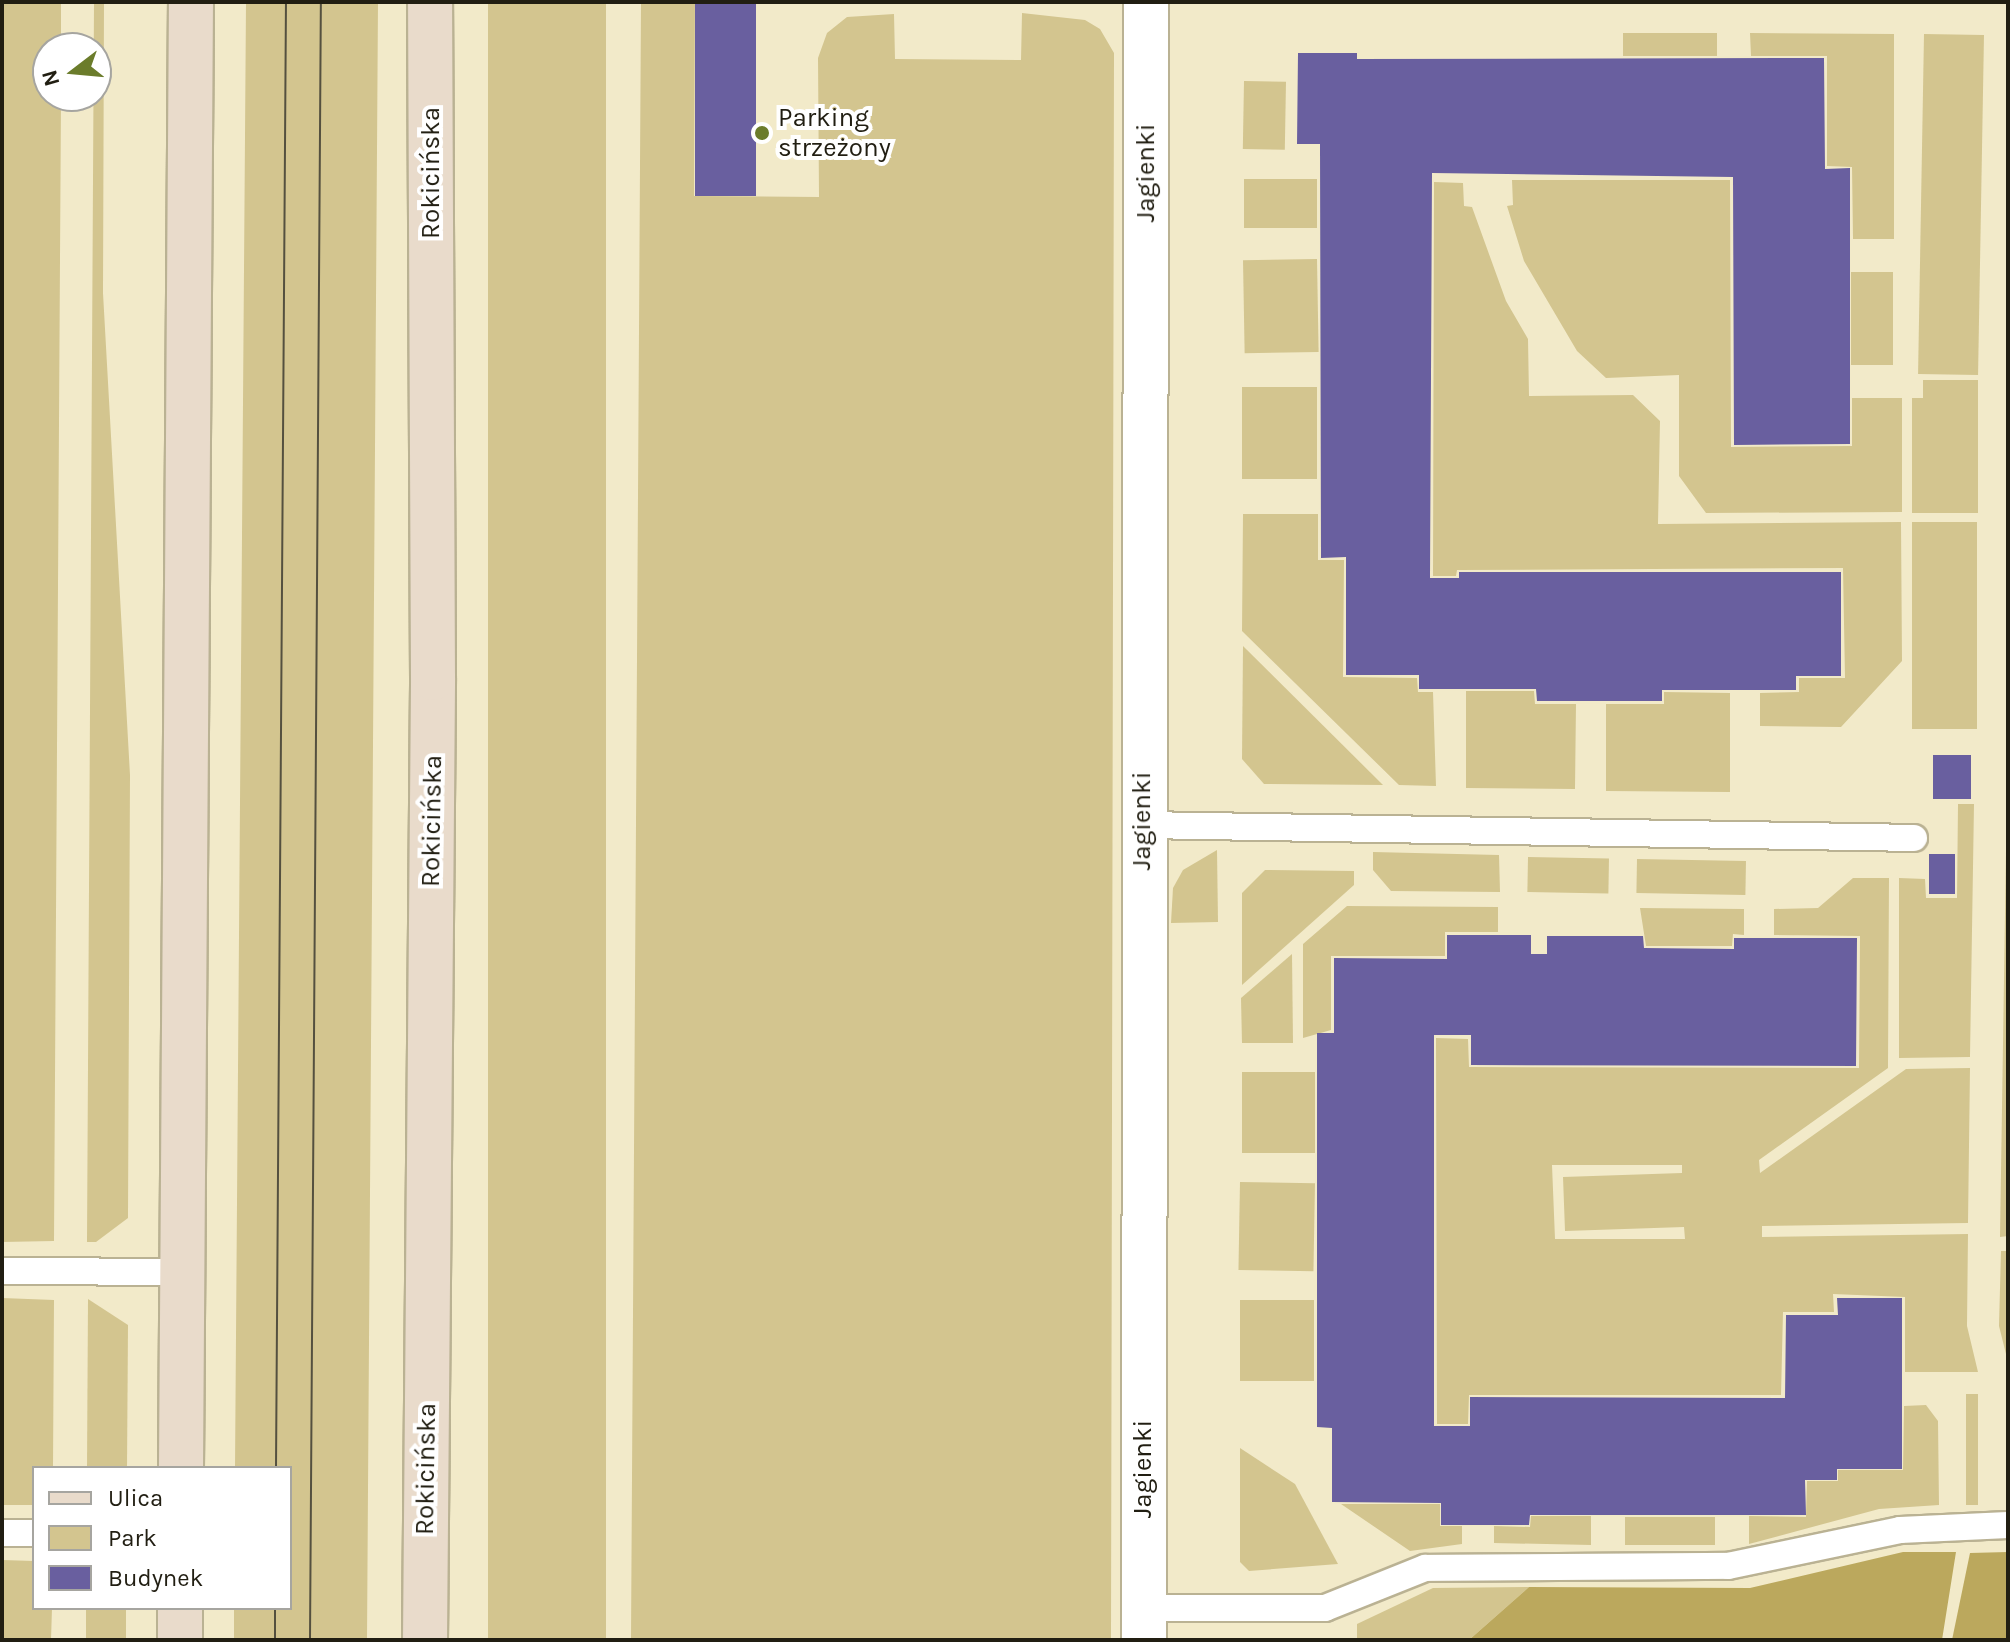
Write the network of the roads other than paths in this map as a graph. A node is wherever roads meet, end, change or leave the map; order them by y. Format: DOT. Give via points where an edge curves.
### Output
graph roads {
  1 [pos="191,2"];
  2 [pos="430,2"];
  3 [pos="1146,2"];
  4 [pos="1142,825"];
  5 [pos="1914,838"];
  6 [pos="2,1271"];
  7 [pos="183,1272"];
  8 [pos="181,1466"];
  9 [pos="2008,1525"];
  10 [pos="2,1533"];
  11 [pos="32,1533"];
  12 [pos="180,1610"];
  13 [pos="1144,1624"];
  14 [pos="180,1640"];
  15 [pos="425,1640"];
  1 -- 7 [label="main road"];
  2 -- 15 [label="main road, Rokicińska" via="433,694"];
  3 -- 4 [label="street, Jagienki"];
  4 -- 5 [label="lane"];
  4 -- 13 [label="street, Jagienki"];
  6 -- 7 [label="lane"];
  7 -- 8 [label="main road"];
  9 -- 13 [label="lane" via="1900,1530 1728,1566 1435,1567 1325,1608"];
  10 -- 11 [label="lane"];
  12 -- 14 [label="main road"];
}
